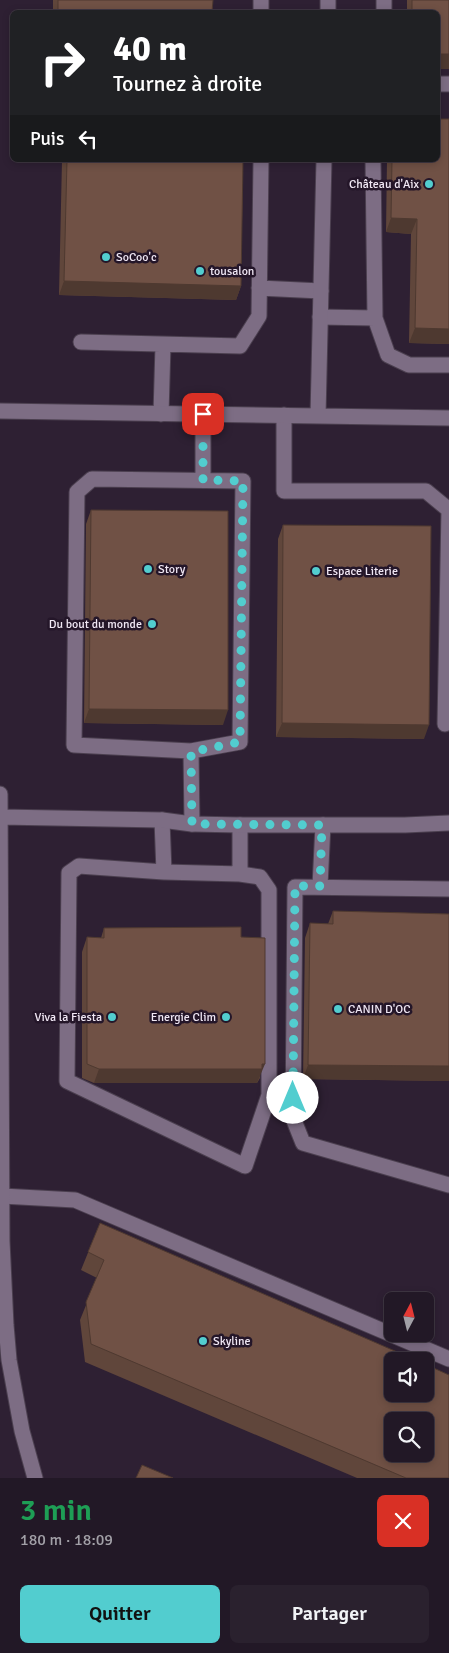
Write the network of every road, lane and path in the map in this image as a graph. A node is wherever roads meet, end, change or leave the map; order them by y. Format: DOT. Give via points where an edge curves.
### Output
graph roads {
  1 [pos="261,162"];
  2 [pos="324,162"];
  3 [pos="373,162"];
  4 [pos="259,288"];
  5 [pos="321,291"];
  6 [pos="320,317"];
  7 [pos="375,318"];
  8 [pos="81,342"];
  9 [pos="163,345"];
  10 [pos="449,365"];
  11 [pos="0,411"];
  12 [pos="161,414"];
  13 [pos="203,414"];
  14 [pos="284,415"];
  15 [pos="318,416"];
  16 [pos="449,418"];
  17 [pos="203,480"];
  18 [pos="449,510"];
  19 [pos="445,724"];
  20 [pos="191,752"];
  21 [pos="0,794"];
  22 [pos="0,817"];
  23 [pos="162,820"];
  24 [pos="449,822"];
  25 [pos="192,824"];
  26 [pos="240,825"];
  27 [pos="322,825"];
  28 [pos="164,872"];
  29 [pos="240,874"];
  30 [pos="320,886"];
  31 [pos="449,889"];
  32 [pos="449,1185"];
  33 [pos="2,1196"];
  34 [pos="449,1359"];
  35 [pos="35,1478"];
  1 -- 4 [label="street"];
  2 -- 5 [label="street"];
  3 -- 7 [label="street"];
  4 -- 5 [label="street"];
  4 -- 9 [label="street" via="259,316 240,346"];
  5 -- 6 [label="street"];
  6 -- 7 [label="street"];
  6 -- 15 [label="street"];
  7 -- 10 [label="street" via="388,355 410,365"];
  8 -- 9 [label="street"];
  9 -- 12 [label="street"];
  11 -- 12 [label="street"];
  12 -- 13 [label="street"];
  13 -- 14 [label="street"];
  13 -- 17 [label="street"];
  14 -- 15 [label="street"];
  14 -- 18 [label="street" via="284,491 426,491"];
  15 -- 16 [label="street"];
  17 -- 20 [label="street" via="243,481 240,742"];
  17 -- 20 [label="street" via="92,479 77,492 74,745"];
  18 -- 19 [label="street"];
  20 -- 25 [label="street"];
  21 -- 22 [label="street"];
  22 -- 23 [label="street"];
  22 -- 33 [label="street"];
  23 -- 25 [label="street"];
  23 -- 28 [label="street"];
  24 -- 27 [label="street"];
  25 -- 26 [label="street"];
  26 -- 27 [label="street"];
  26 -- 29 [label="street"];
  27 -- 30 [label="street"];
  28 -- 29 [label="street"];
  28 -- 29 [label="street" via="79,866 69,873 67,1081 244,1166 269,1095 269,890 260,877"];
  30 -- 31 [label="street"];
  30 -- 32 [label="street" via="295,886 293,1118 303,1143"];
  33 -- 34 [label="street" via="75,1200"];
  33 -- 35 [label="street" via="9,1360 22,1431"];
}
